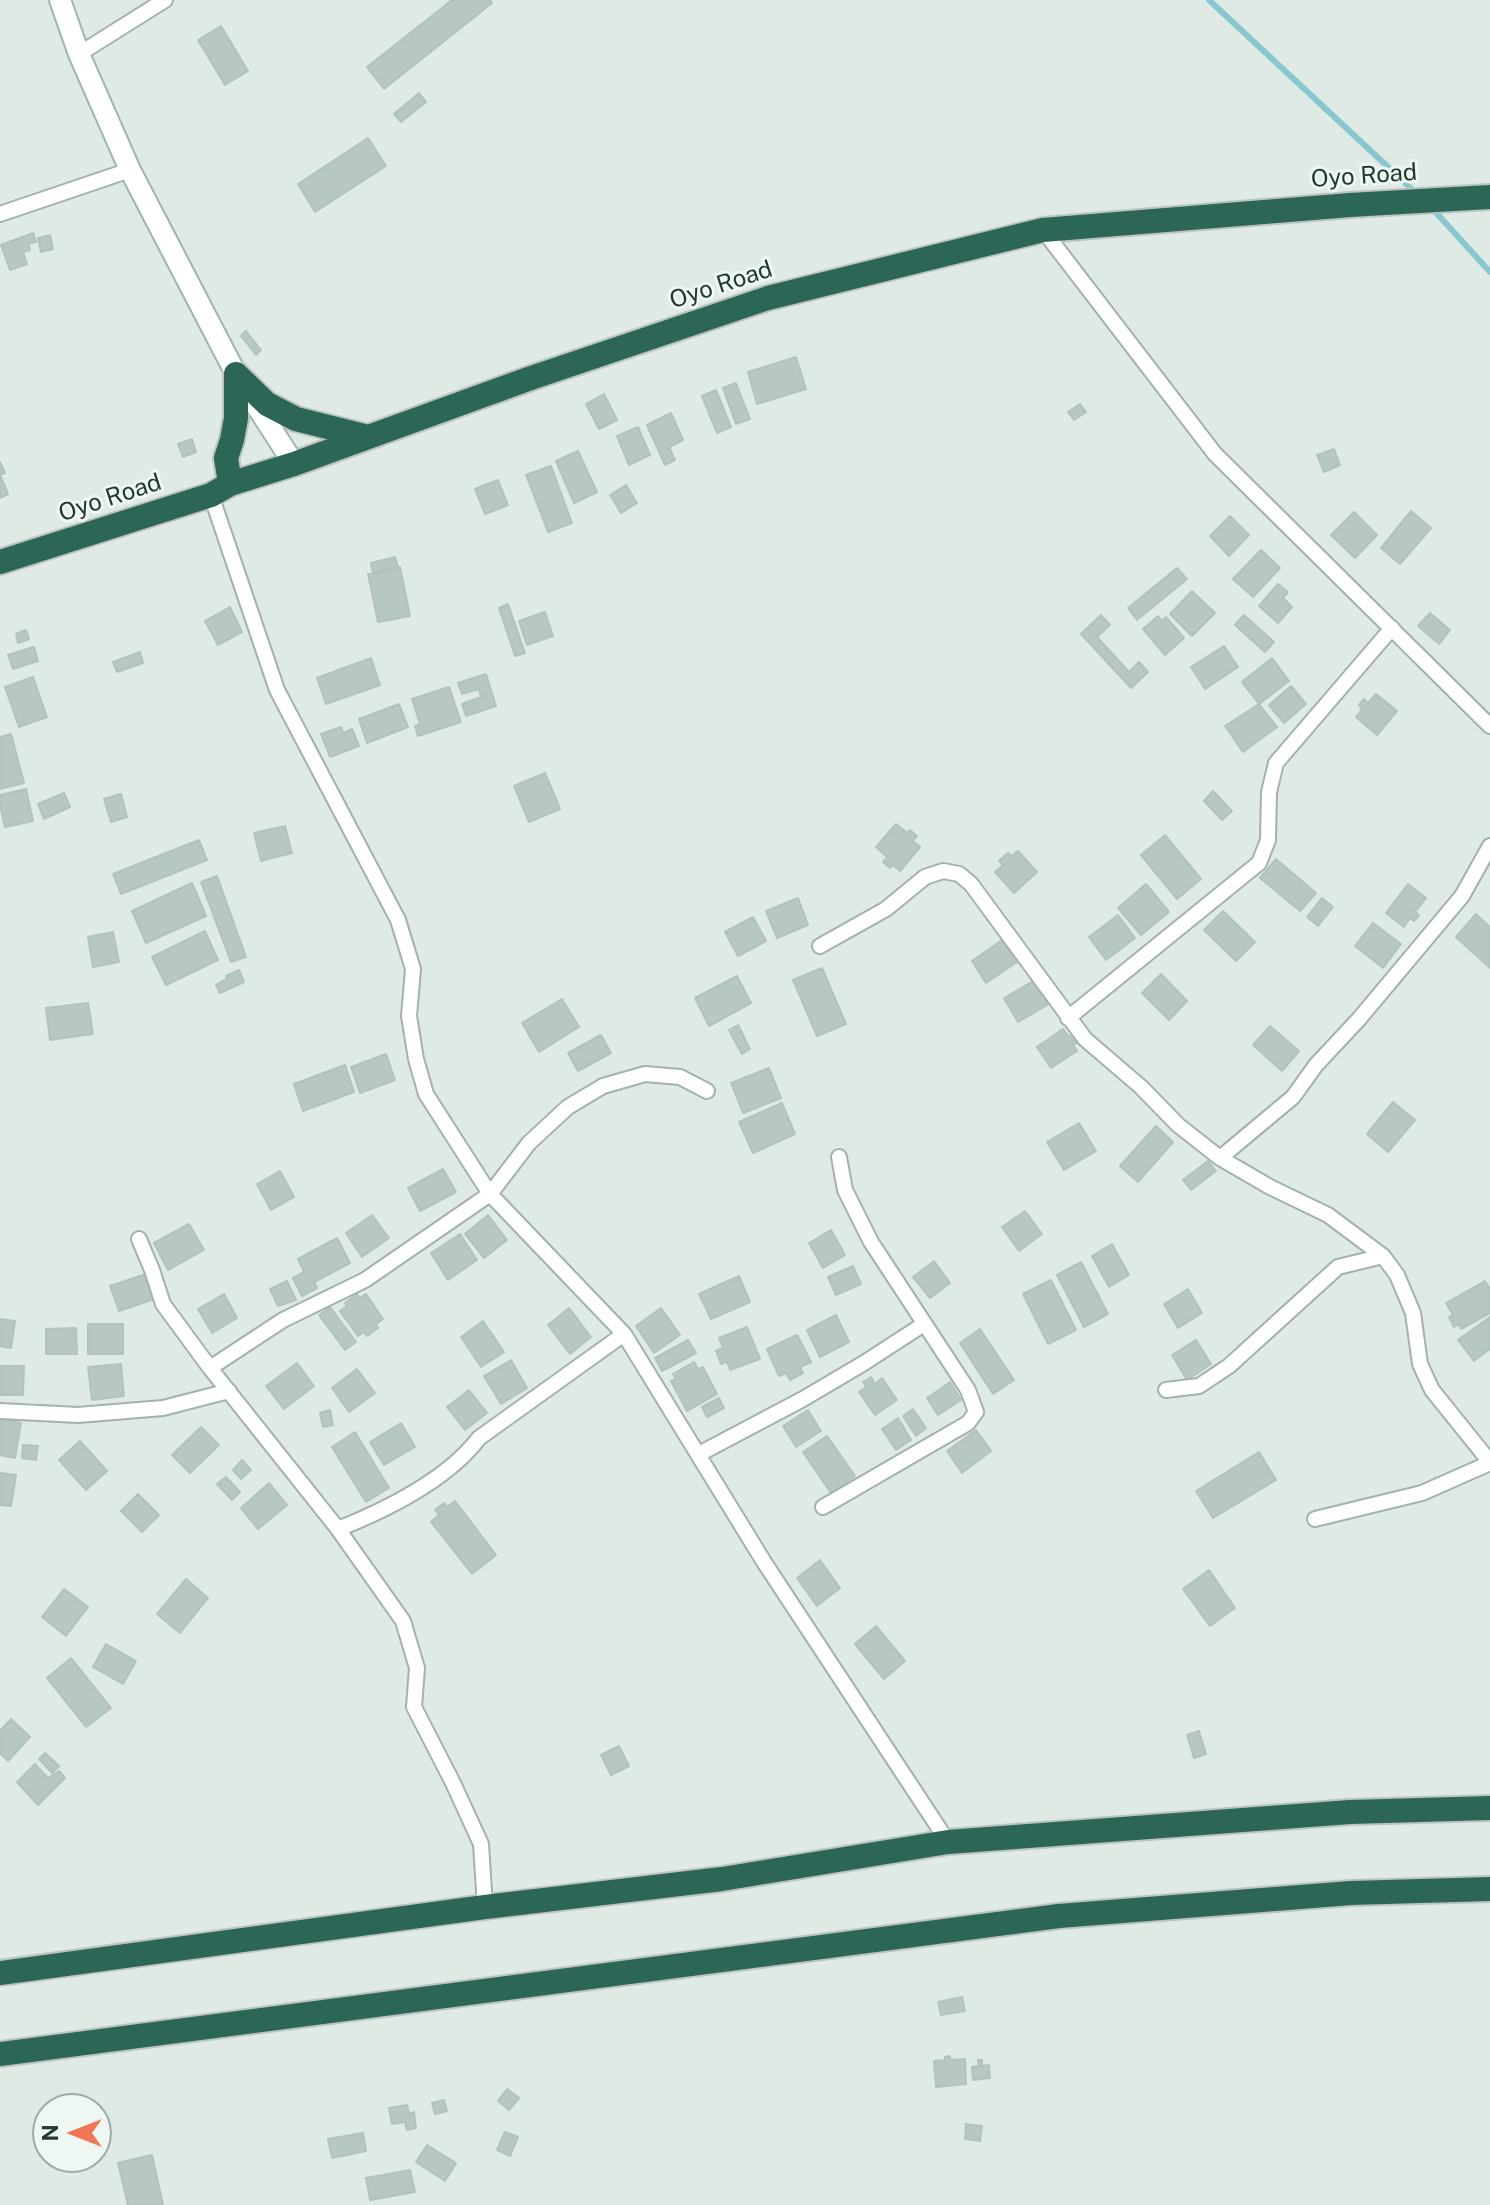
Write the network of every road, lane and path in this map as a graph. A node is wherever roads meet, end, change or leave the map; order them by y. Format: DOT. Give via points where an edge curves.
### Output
graph roads {
  1 [pos="60,0"];
  2 [pos="165,0"];
  3 [pos="79,54"];
  4 [pos="130,170"];
  5 [pos="1490,197"];
  6 [pos="0,214"];
  7 [pos="1043,230"];
  8 [pos="236,374"];
  9 [pos="368,437"];
  10 [pos="294,464"];
  11 [pos="220,490"];
  12 [pos="0,562"];
  13 [pos="1392,628"];
  14 [pos="1490,726"];
  15 [pos="1490,846"];
  16 [pos="820,946"];
  17 [pos="1068,1018"];
  18 [pos="707,1091"];
  19 [pos="839,1157"];
  20 [pos="1220,1158"];
  21 [pos="490,1194"];
  22 [pos="139,1239"];
  23 [pos="1383,1256"];
  24 [pos="924,1324"];
  25 [pos="624,1334"];
  26 [pos="210,1368"];
  27 [pos="1166,1390"];
  28 [pos="229,1391"];
  29 [pos="0,1411"];
  30 [pos="699,1454"];
  31 [pos="1490,1463"];
  32 [pos="823,1507"];
  33 [pos="1315,1519"];
  34 [pos="338,1529"];
  35 [pos="1490,1808"];
  36 [pos="948,1842"];
  37 [pos="1490,1889"];
  38 [pos="485,1907"];
  39 [pos="0,1973"];
  40 [pos="0,2054"];
  1 -- 3 [label="street"];
  2 -- 3 [label="street"];
  3 -- 4 [label="street"];
  4 -- 6 [label="street"];
  4 -- 8 [label="street"];
  5 -- 7 [label="highway, Oyo Road"];
  7 -- 9 [label="highway, Oyo Road" via="768,298"];
  7 -- 13 [label="street" via="1215,454"];
  8 -- 9 [label="highway" via="267,404 296,419"];
  8 -- 10 [label="street"];
  8 -- 11 [label="highway" via="236,418"];
  9 -- 10 [label="highway, Oyo Road"];
  10 -- 11 [label="highway, Oyo Road"];
  11 -- 12 [label="highway, Oyo Road"];
  11 -- 21 [label="street" via="277,690 398,920 413,969 409,1016 426,1094"];
  13 -- 14 [label="street"];
  13 -- 17 [label="street" via="1276,763 1268,840 1259,863"];
  15 -- 20 [label="street" via="1462,896 1293,1097"];
  16 -- 17 [label="street" via="886,909 925,877 943,871 959,874"];
  17 -- 20 [label="street" via="1178,1125"];
  18 -- 21 [label="street" via="680,1077 645,1074 603,1086 568,1107 529,1143"];
  19 -- 24 [label="street" via="845,1190 871,1242"];
  20 -- 23 [label="street" via="1328,1215"];
  21 -- 25 [label="street"];
  21 -- 26 [label="street" via="365,1280 283,1320"];
  22 -- 26 [label="street" via="163,1304"];
  23 -- 27 [label="street" via="1338,1267 1229,1366 1199,1386"];
  23 -- 31 [label="street" via="1413,1313 1420,1364 1432,1390"];
  24 -- 30 [label="street" via="816,1392"];
  24 -- 32 [label="street" via="968,1390 976,1412 968,1423"];
  25 -- 30 [label="street"];
  25 -- 34 [label="street" via="479,1438 465,1456 432,1480 377,1514"];
  26 -- 28 [label="street"];
  28 -- 29 [label="street" via="163,1408 78,1415"];
  28 -- 34 [label="street"];
  30 -- 36 [label="street"];
  31 -- 33 [label="street" via="1422,1493"];
  34 -- 38 [label="street" via="403,1621 417,1668 414,1707 481,1844"];
  35 -- 36 [label="highway" via="1350,1812"];
  36 -- 38 [label="highway" via="722,1879"];
  37 -- 40 [label="highway" via="1351,1893 1059,1916"];
  38 -- 39 [label="highway"];
}
